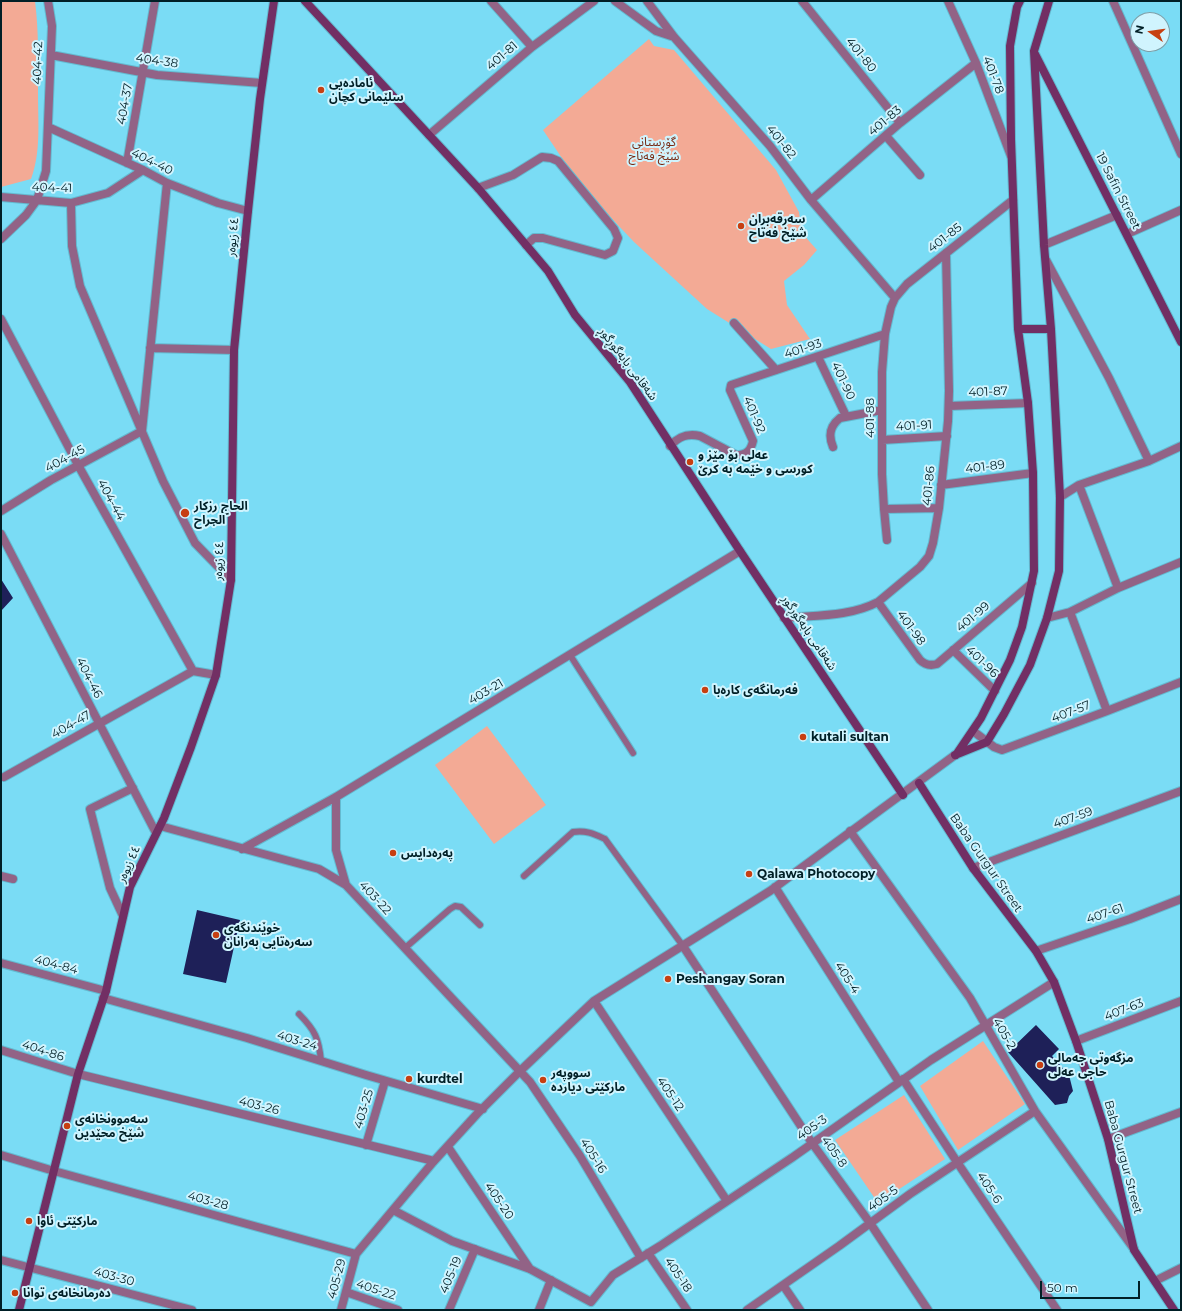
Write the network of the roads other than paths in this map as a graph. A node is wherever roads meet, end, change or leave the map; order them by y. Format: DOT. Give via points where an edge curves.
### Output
graph roads {
  1 [pos="48,1"];
  2 [pos="155,1"];
  3 [pos="274,1"];
  4 [pos="305,1"];
  5 [pos="491,1"];
  6 [pos="594,1"];
  7 [pos="615,1"];
  8 [pos="647,1"];
  9 [pos="802,1"];
  10 [pos="948,1"];
  11 [pos="1020,1"];
  12 [pos="1049,1"];
  13 [pos="1113,1"];
  14 [pos="674,38"];
  15 [pos="532,47"];
  16 [pos="1034,51"];
  17 [pos="51,55"];
  18 [pos="976,63"];
  19 [pos="143,72"];
  20 [pos="262,83"];
  21 [pos="900,123"];
  22 [pos="48,127"];
  23 [pos="429,135"];
  24 [pos="886,136"];
  25 [pos="1181,154"];
  26 [pos="1012,159"];
  27 [pos="127,163"];
  28 [pos="143,170"];
  29 [pos="920,175"];
  30 [pos="167,183"];
  31 [pos="478,188"];
  32 [pos="1,197"];
  33 [pos="37,200"];
  34 [pos="811,200"];
  35 [pos="1014,200"];
  36 [pos="71,203"];
  37 [pos="1181,210"];
  38 [pos="248,211"];
  39 [pos="1117,215"];
  40 [pos="1127,234"];
  41 [pos="1,239"];
  42 [pos="526,245"];
  43 [pos="1044,245"];
  44 [pos="946,253"];
  45 [pos="1046,260"];
  46 [pos="895,298"];
  47 [pos="1,318"];
  48 [pos="734,323"];
  49 [pos="1018,328"];
  50 [pos="1051,329"];
  51 [pos="885,334"];
  52 [pos="1181,342"];
  53 [pos="150,348"];
  54 [pos="234,350"];
  55 [pos="818,357"];
  56 [pos="776,370"];
  57 [pos="730,387"];
  58 [pos="1028,403"];
  59 [pos="949,406"];
  60 [pos="882,410"];
  61 [pos="846,416"];
  62 [pos="142,431"];
  63 [pos="947,436"];
  64 [pos="882,440"];
  65 [pos="670,446"];
  66 [pos="1181,446"];
  67 [pos="833,447"];
  68 [pos="1149,461"];
  69 [pos="78,465"];
  70 [pos="1033,473"];
  71 [pos="941,485"];
  72 [pos="1079,485"];
  73 [pos="1060,497"];
  74 [pos="939,508"];
  75 [pos="884,509"];
  76 [pos="1,511"];
  77 [pos="1,534"];
  78 [pos="887,540"];
  79 [pos="740,551"];
  80 [pos="1181,562"];
  81 [pos="231,580"];
  82 [pos="1032,583"];
  83 [pos="1118,588"];
  84 [pos="878,602"];
  85 [pos="1070,612"];
  86 [pos="784,618"];
  87 [pos="1047,618"];
  88 [pos="953,650"];
  89 [pos="570,655"];
  90 [pos="928,665"];
  91 [pos="193,671"];
  92 [pos="216,675"];
  93 [pos="1181,682"];
  94 [pos="995,691"];
  95 [pos="1107,711"];
  96 [pos="99,723"];
  97 [pos="973,731"];
  98 [pos="987,742"];
  99 [pos="633,753"];
  100 [pos="955,755"];
  101 [pos="2,777"];
  102 [pos="918,783"];
  103 [pos="133,788"];
  104 [pos="1181,790"];
  105 [pos="902,794"];
  106 [pos="336,797"];
  107 [pos="158,830"];
  108 [pos="850,831"];
  109 [pos="242,849"];
  110 [pos="973,868"];
  111 [pos="1,876"];
  112 [pos="524,876"];
  113 [pos="13,879"];
  114 [pos="346,885"];
  115 [pos="775,887"];
  116 [pos="1181,899"];
  117 [pos="123,916"];
  118 [pos="480,925"];
  119 [pos="683,946"];
  120 [pos="405,948"];
  121 [pos="1036,951"];
  122 [pos="1,962"];
  123 [pos="1054,982"];
  124 [pos="104,995"];
  125 [pos="594,1001"];
  126 [pos="1181,1001"];
  127 [pos="299,1014"];
  128 [pos="985,1026"];
  129 [pos="1076,1041"];
  130 [pos="1,1050"];
  131 [pos="321,1061"];
  132 [pos="519,1072"];
  133 [pos="78,1074"];
  134 [pos="386,1081"];
  135 [pos="901,1081"];
  136 [pos="483,1109"];
  137 [pos="1035,1111"];
  138 [pos="1181,1112"];
  139 [pos="1108,1139"];
  140 [pos="812,1143"];
  141 [pos="366,1145"];
  142 [pos="448,1147"];
  143 [pos="1,1155"];
  144 [pos="434,1161"];
  145 [pos="957,1162"];
  146 [pos="54,1171"];
  147 [pos="727,1201"];
  148 [pos="394,1210"];
  149 [pos="870,1223"];
  150 [pos="475,1249"];
  151 [pos="1134,1250"];
  152 [pos="648,1253"];
  153 [pos="356,1254"];
  154 [pos="641,1258"];
  155 [pos="1,1260"];
  156 [pos="30,1267"];
  157 [pos="1181,1268"];
  158 [pos="530,1269"];
  159 [pos="551,1280"];
  160 [pos="1155,1282"];
  161 [pos="783,1285"];
  162 [pos="346,1292"];
  163 [pos="19,1310"];
  164 [pos="192,1310"];
  165 [pos="341,1310"];
  166 [pos="398,1310"];
  167 [pos="449,1310"];
  168 [pos="539,1310"];
  169 [pos="687,1310"];
  170 [pos="747,1310"];
  171 [pos="800,1310"];
  172 [pos="928,1310"];
  173 [pos="1057,1310"];
  174 [pos="1174,1310"];
  1 -- 17 [label="street, 404-42" via="52,26"];
  2 -- 19 [label="street, 404-37"];
  3 -- 20 [label="street, ٤٤ زیوەر"];
  4 -- 23 [label="street, شەقامی بابەگوڕگوڕ"];
  5 -- 15 [label="street"];
  6 -- 15 [label="street, 401-81"];
  7 -- 14 [label="street" via="656,31"];
  8 -- 14 [label="street, 401-82"];
  9 -- 21 [label="street, 401-80"];
  10 -- 18 [label="street, 401-78"];
  11 -- 26 [label="street" via="1010,46"];
  12 -- 16 [label="street"];
  13 -- 25 [label="street"];
  14 -- 34 [label="street, 401-82" via="770,146"];
  15 -- 23 [label="street, 401-81"];
  16 -- 39 [label="street, 19 Safin Street"];
  16 -- 43 [label="street"];
  17 -- 19 [label="street, 404-38"];
  17 -- 22 [label="street, 404-42"];
  18 -- 21 [label="street, 401-83"];
  18 -- 26 [label="street, 401-78"];
  19 -- 20 [label="street, 404-38"];
  19 -- 27 [label="street, 404-37"];
  20 -- 38 [label="street, ٤٤ زیوەر"];
  21 -- 24 [label="street, 401-83"];
  22 -- 27 [label="street, 404-40"];
  22 -- 33 [label="street, 404-42" via="46,171"];
  23 -- 31 [label="street, شەقامی بابەگوڕگوڕ"];
  24 -- 29 [label="street"];
  24 -- 34 [label="street, 401-83"];
  26 -- 35 [label="street"];
  27 -- 28 [label="street, 404-40"];
  28 -- 30 [label="street, 404-40"];
  28 -- 36 [label="street, 404-41" via="108,193"];
  30 -- 38 [label="street, 404-40" via="218,203"];
  30 -- 53 [label="street"];
  31 -- 42 [label="street, شەقامی بابەگوڕگوڕ"];
  31 -- 42 [label="street" via="513,175 542,157 551,158 558,161 614,229 618,238 613,251 605,255 543,238 534,238"];
  32 -- 33 [label="street, 404-41"];
  33 -- 36 [label="street, 404-41"];
  33 -- 41 [label="street, 404-42" via="26,215"];
  34 -- 46 [label="street, 401-82"];
  35 -- 44 [label="street, 401-85"];
  35 -- 49 [label="street"];
  36 -- 62 [label="street" via="72,246 80,286"];
  37 -- 40 [label="street"];
  38 -- 54 [label="street, ٤٤ زیوەر"];
  39 -- 40 [label="street, 19 Safin Street"];
  39 -- 43 [label="street"];
  40 -- 52 [label="street, 19 Safin Street"];
  42 -- 65 [label="street, شەقامی بابەگوڕگوڕ" via="548,271 575,315 630,382"];
  43 -- 45 [label="street"];
  44 -- 46 [label="street, 401-85" via="907,284"];
  44 -- 59 [label="street, 401-86"];
  45 -- 50 [label="street"];
  45 -- 68 [label="street" via="1109,378"];
  46 -- 51 [label="street, 401-88" via="888,315"];
  47 -- 69 [label="street, 404-44"];
  48 -- 56 [label="street"];
  49 -- 50 [label="street"];
  49 -- 58 [label="street"];
  50 -- 73 [label="street"];
  51 -- 55 [label="street, 401-93"];
  51 -- 60 [label="street, 401-88"];
  53 -- 54 [label="street"];
  53 -- 62 [label="street"];
  54 -- 81 [label="street, ٤٤ زیوەر"];
  55 -- 56 [label="street, 401-93"];
  55 -- 61 [label="street, 401-90"];
  56 -- 57 [label="street, 401-93"];
  57 -- 65 [label="street, 401-92" via="753,441 748,452 736,455 694,435 678,438"];
  58 -- 59 [label="street, 401-87"];
  58 -- 70 [label="street"];
  59 -- 63 [label="street, 401-86"];
  60 -- 61 [label="street"];
  60 -- 64 [label="street, 401-88"];
  61 -- 67 [label="street" via="832,426 830,437"];
  62 -- 69 [label="street, 404-45"];
  62 -- 81 [label="street" via="162,481 195,543"];
  63 -- 64 [label="street, 401-91"];
  63 -- 71 [label="street, 401-86"];
  64 -- 75 [label="street, 401-88"];
  65 -- 79 [label="street, شەقامی بابەگوڕگوڕ"];
  66 -- 68 [label="street"];
  68 -- 72 [label="street"];
  69 -- 76 [label="street, 404-45"];
  69 -- 91 [label="street, 404-44"];
  70 -- 71 [label="street, 401-89"];
  70 -- 82 [label="street"];
  71 -- 74 [label="street, 401-86"];
  72 -- 73 [label="street"];
  72 -- 83 [label="street"];
  73 -- 87 [label="street" via="1059,570"];
  74 -- 75 [label="street"];
  74 -- 84 [label="street, 401-86" via="933,543 925,562"];
  75 -- 78 [label="street, 401-88"];
  77 -- 96 [label="street, 404-46"];
  79 -- 86 [label="street, شەقامی بابەگوڕگوڕ"];
  79 -- 89 [label="street, 403-21"];
  80 -- 83 [label="street"];
  81 -- 92 [label="street, ٤٤ زیوەر"];
  82 -- 88 [label="street, 401-99"];
  82 -- 94 [label="street" via="1018,638"];
  83 -- 85 [label="street"];
  84 -- 86 [label="street, 401-86" via="852,612"];
  84 -- 90 [label="street, 401-98" via="920,660"];
  85 -- 87 [label="street"];
  85 -- 95 [label="street"];
  86 -- 105 [label="street, شەقامی بابەگوڕگوڕ"];
  87 -- 98 [label="street" via="1030,665"];
  88 -- 90 [label="street, 401-99" via="937,664"];
  88 -- 94 [label="street, 401-96"];
  89 -- 99 [label="lane"];
  89 -- 106 [label="street, 403-21"];
  91 -- 92 [label="street"];
  91 -- 96 [label="street, 404-47"];
  92 -- 107 [label="street, ٤٤ زیوەر" via="192,747"];
  93 -- 95 [label="street, 407-57"];
  94 -- 97 [label="street"];
  95 -- 98 [label="street, 407-57" via="1002,750"];
  96 -- 101 [label="street, 404-47"];
  96 -- 103 [label="street, 404-46"];
  97 -- 98 [label="street, 407-57"];
  97 -- 100 [label="street"];
  98 -- 100 [label="street"];
  100 -- 102 [label="street"];
  102 -- 105 [label="street"];
  102 -- 110 [label="street, Baba Gurgur Street"];
  103 -- 107 [label="street, 404-46"];
  103 -- 117 [label="street" via="90,810 110,888"];
  104 -- 110 [label="street, 407-59"];
  105 -- 108 [label="street"];
  106 -- 109 [label="street, 403-21"];
  106 -- 114 [label="street" via="336,850"];
  107 -- 109 [label="street, 403-22"];
  107 -- 117 [label="street, ٤٤ زیوەر" via="130,887"];
  108 -- 115 [label="street"];
  108 -- 128 [label="street, 405-2" via="970,998"];
  109 -- 114 [label="street, 403-22" via="319,869"];
  110 -- 121 [label="street, Baba Gurgur Street"];
  111 -- 113 [label="street"];
  112 -- 119 [label="lane" via="573,832 590,832 605,839"];
  114 -- 120 [label="street, 403-22"];
  115 -- 119 [label="street"];
  115 -- 135 [label="street, 405-4"];
  116 -- 121 [label="street, 407-61"];
  117 -- 124 [label="street, ٤٤ زیوەر"];
  118 -- 120 [label="lane" via="461,907 455,906"];
  119 -- 125 [label="street"];
  119 -- 140 [label="street, 405-8"];
  120 -- 132 [label="street, 403-22"];
  121 -- 123 [label="street, Baba Gurgur Street"];
  122 -- 124 [label="street, 404-84"];
  123 -- 128 [label="street, 405-3"];
  123 -- 129 [label="street, Baba Gurgur Street"];
  124 -- 131 [label="street, 403-24"];
  124 -- 133 [label="street, ٤٤ زیوەر"];
  125 -- 132 [label="street"];
  125 -- 147 [label="street, 405-12"];
  126 -- 129 [label="street, 407-63"];
  127 -- 131 [label="lane" via="311,1026 320,1044"];
  128 -- 135 [label="street, 405-3"];
  128 -- 137 [label="street, 405-2"];
  129 -- 139 [label="street, Baba Gurgur Street"];
  130 -- 133 [label="street, 404-86"];
  131 -- 134 [label="street, 403-24"];
  132 -- 136 [label="street"];
  132 -- 154 [label="street, 405-16" via="530,1082 580,1156"];
  133 -- 141 [label="street, 403-26"];
  133 -- 146 [label="street, ٤٤ زیوەر"];
  134 -- 136 [label="street, 403-24"];
  134 -- 141 [label="street, 403-25"];
  135 -- 140 [label="street, 405-3"];
  135 -- 145 [label="street, 405-6"];
  136 -- 142 [label="street"];
  137 -- 145 [label="street, 405-5"];
  137 -- 151 [label="street, 405-2"];
  138 -- 139 [label="street"];
  139 -- 151 [label="street, Baba Gurgur Street"];
  140 -- 147 [label="street, 405-3"];
  140 -- 149 [label="street, 405-8"];
  141 -- 144 [label="street, 403-26"];
  142 -- 144 [label="street"];
  142 -- 158 [label="street, 405-20"];
  143 -- 146 [label="street, 403-28"];
  144 -- 148 [label="street"];
  145 -- 149 [label="street, 405-5"];
  145 -- 173 [label="street, 405-6"];
  146 -- 153 [label="street, 403-28"];
  146 -- 156 [label="street, ٤٤ زیوەر"];
  147 -- 152 [label="street, 405-3"];
  148 -- 150 [label="street" via="452,1241"];
  148 -- 153 [label="street"];
  149 -- 161 [label="street, 405-5"];
  149 -- 172 [label="street, 405-8"];
  150 -- 158 [label="street"];
  150 -- 167 [label="street, 405-19"];
  151 -- 160 [label="street, Baba Gurgur Street"];
  152 -- 154 [label="street, 405-3"];
  152 -- 169 [label="street, 405-18"];
  153 -- 162 [label="street, 405-29"];
  154 -- 159 [label="street, 405-3" via="613,1275 591,1302"];
  155 -- 156 [label="street, 403-30"];
  156 -- 163 [label="street, ٤٤ زیوەر"];
  156 -- 164 [label="street, 403-30"];
  157 -- 160 [label="street"];
  158 -- 159 [label="street"];
  159 -- 168 [label="street"];
  160 -- 174 [label="street, Baba Gurgur Street"];
  161 -- 170 [label="street, 405-5"];
  161 -- 171 [label="street"];
  162 -- 165 [label="street, 405-29"];
  162 -- 166 [label="street, 405-22"];
}
